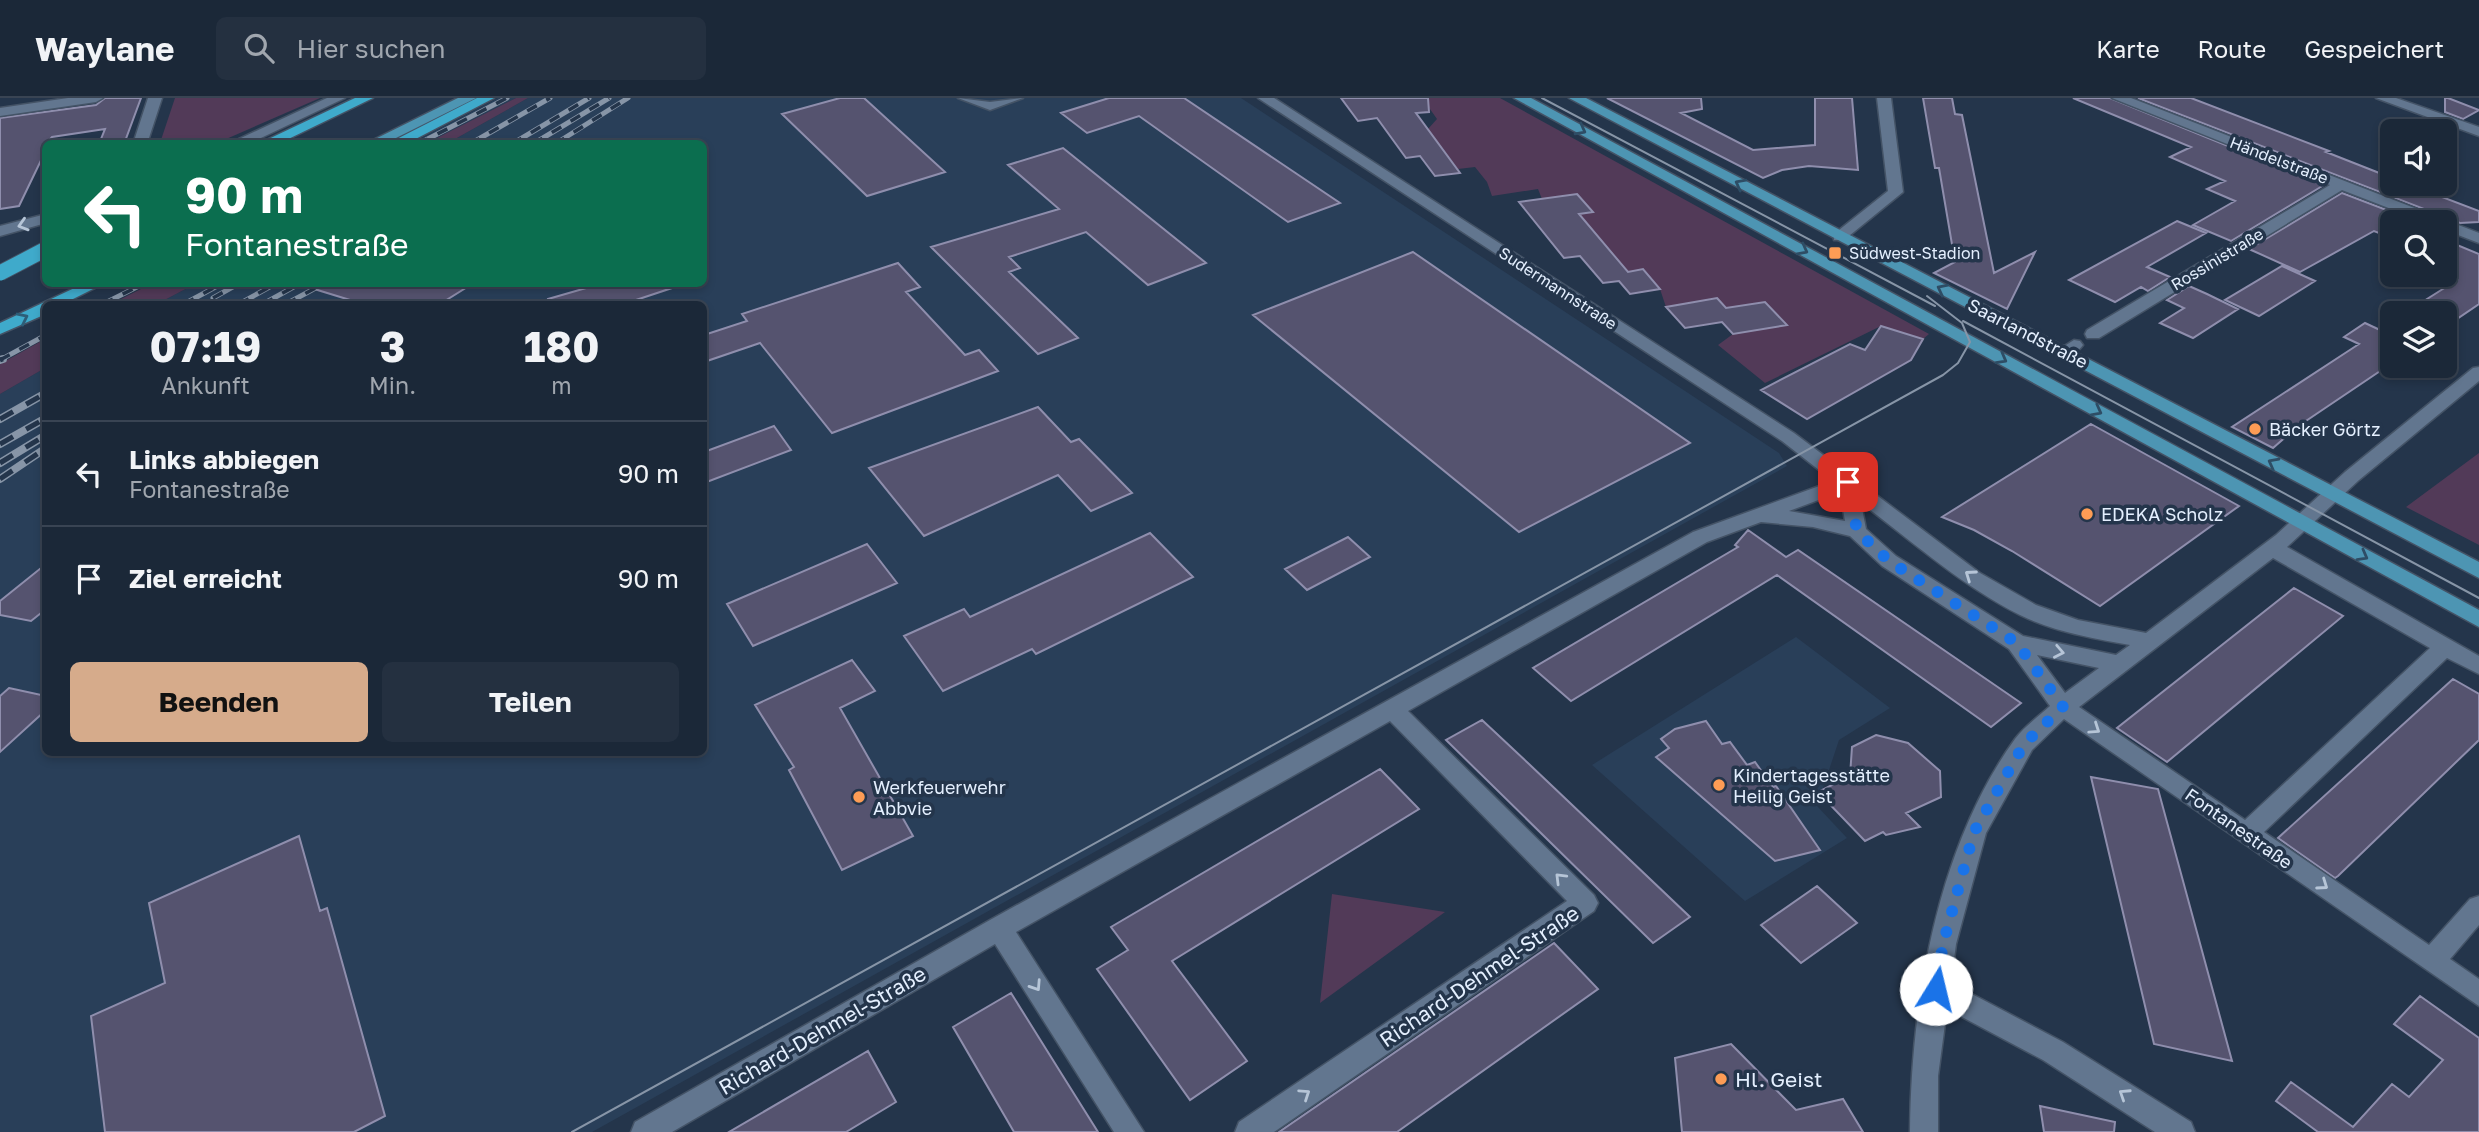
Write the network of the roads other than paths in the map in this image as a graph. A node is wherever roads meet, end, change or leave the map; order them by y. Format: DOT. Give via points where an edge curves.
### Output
graph roads {
  1 [pos="96,98"];
  2 [pos="155,98"];
  3 [pos="338,98"];
  4 [pos="366,98"];
  5 [pos="469,98"];
  6 [pos="487,98"];
  7 [pos="965,98"];
  8 [pos="1016,98"];
  9 [pos="1265,98"];
  10 [pos="1521,98"];
  11 [pos="1576,98"];
  12 [pos="1884,98"];
  13 [pos="2119,98"];
  14 [pos="2383,98"];
  15 [pos="0,112"];
  16 [pos="2479,132"];
  17 [pos="141,140"];
  18 [pos="244,140"];
  19 [pos="274,140"];
  20 [pos="380,140"];
  21 [pos="402,140"];
  22 [pos="2342,184"];
  23 [pos="2408,210"];
  24 [pos="42,219"];
  25 [pos="2457,230"];
  26 [pos="0,231"];
  27 [pos="1839,237"];
  28 [pos="2479,238"];
  29 [pos="42,251"];
  30 [pos="42,256"];
  31 [pos="0,266"];
  32 [pos="0,273"];
  33 [pos="88,287"];
  34 [pos="58,301"];
  35 [pos="42,309"];
  36 [pos="0,329"];
  37 [pos="2093,334"];
  38 [pos="2479,372"];
  39 [pos="1848,482"];
  40 [pos="2334,494"];
  41 [pos="1756,514"];
  42 [pos="2304,522"];
  43 [pos="1857,531"];
  44 [pos="2272,548"];
  45 [pos="2479,571"];
  46 [pos="2479,619"];
  47 [pos="2150,642"];
  48 [pos="2017,643"];
  49 [pos="2445,647"];
  50 [pos="2120,664"];
  51 [pos="2479,666"];
  52 [pos="2063,707"];
  53 [pos="1391,708"];
  54 [pos="2247,833"];
  55 [pos="2479,907"];
  56 [pos="999,928"];
  57 [pos="2432,961"];
  58 [pos="1936,989"];
  59 [pos="2479,994"];
  60 [pos="645,1132"];
  61 [pos="1130,1132"];
  62 [pos="1249,1132"];
  63 [pos="1924,1132"];
  64 [pos="2181,1132"];
  1 -- 15 [label="street"];
  2 -- 17 [label="street"];
  3 -- 18 [label="street"];
  4 -- 19 [label="highway"];
  5 -- 20 [label="main road"];
  6 -- 21 [label="highway"];
  7 -- 8 [label="street" via="990,106"];
  9 -- 39 [label="street, Sudermannstraße" via="1781,433"];
  10 -- 42 [label="main road, Saarlandstraße, one-way"];
  27 -- 11 [label="main road, Saarlandstraße, one-way"];
  12 -- 27 [label="street" via="1896,192"];
  13 -- 22 [label="street, Händelstraße"];
  14 -- 16 [label="street"];
  22 -- 23 [label="street, Händelstraße"];
  22 -- 37 [label="street, Rossinistraße"];
  24 -- 26 [label="street, one-way"];
  25 -- 28 [label="street"];
  40 -- 27 [label="main road, Saarlandstraße, one-way" via="2069,348"];
  29 -- 32 [label="highway, bridge"];
  30 -- 31 [label="main road"];
  33 -- 34 [label="highway"];
  36 -- 35 [label="highway, one-way"];
  38 -- 40 [label="street"];
  39 -- 41 [label="street, Richard-Dehmel-Straße"];
  39 -- 43 [label="street"];
  47 -- 39 [label="street, one-way" via="2075,627 2029,610 1973,578"];
  40 -- 42 [label="street"];
  40 -- 45 [label="main road, Saarlandstraße"];
  41 -- 43 [label="street, Richard-Dehmel-Straße" via="1813,520"];
  41 -- 53 [label="street, Richard-Dehmel-Straße" via="1700,537"];
  42 -- 44 [label="street"];
  42 -- 46 [label="main road, Saarlandstraße, one-way"];
  43 -- 48 [label="street, Fontanestraße" via="1889,561"];
  44 -- 47 [label="street"];
  44 -- 49 [label="street"];
  47 -- 50 [label="street"];
  48 -- 50 [label="street, Fontanestraße, one-way"];
  48 -- 52 [label="street, Fontanestraße"];
  49 -- 51 [label="street"];
  49 -- 54 [label="street"];
  50 -- 52 [label="street"];
  52 -- 54 [label="street, Fontanestraße, one-way"];
  52 -- 58 [label="street" via="2024,744 1974,832 1943,944"];
  53 -- 56 [label="street, Richard-Dehmel-Straße"];
  62 -- 53 [label="street, Richard-Dehmel-Straße, one-way" via="1585,903"];
  54 -- 57 [label="street, Fontanestraße, one-way"];
  55 -- 57 [label="street"];
  56 -- 60 [label="street, Richard-Dehmel-Straße"];
  56 -- 61 [label="street, one-way"];
  57 -- 59 [label="street, Fontanestraße"];
  58 -- 63 [label="street" via="1924,1076"];
  64 -- 58 [label="street, one-way" via="2053,1051"];
}
